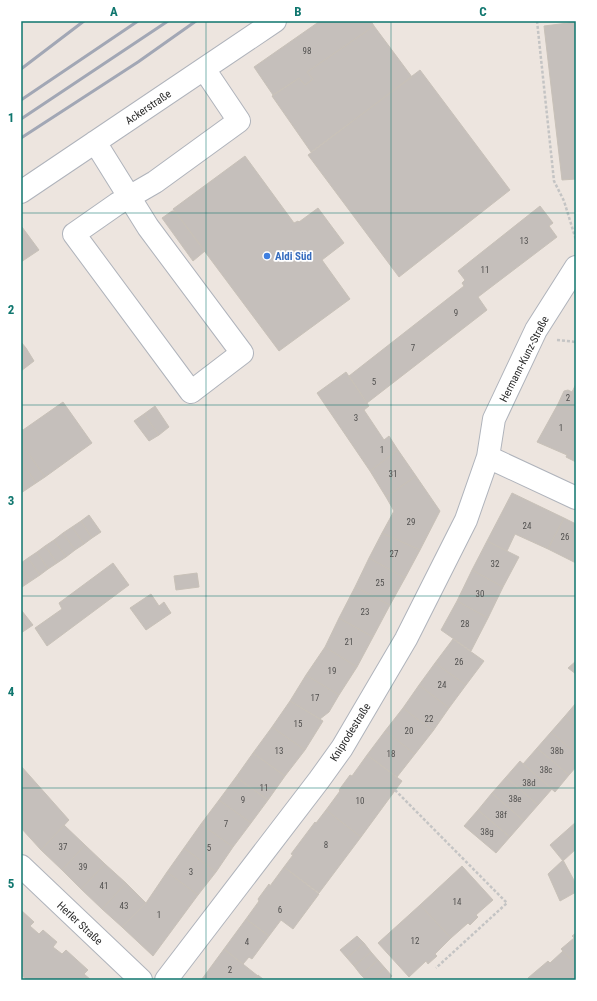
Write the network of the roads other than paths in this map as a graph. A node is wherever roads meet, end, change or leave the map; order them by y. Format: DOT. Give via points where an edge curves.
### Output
graph roads {
  1 [pos="275,21"];
  2 [pos="204,69"];
  3 [pos="95,142"];
  4 [pos="21,192"];
  5 [pos="129,197"];
  6 [pos="576,267"];
  7 [pos="488,456"];
  8 [pos="576,498"];
  9 [pos="21,866"];
  10 [pos="141,980"];
  11 [pos="166,980"];
  1 -- 2 [label="street, Ackerstraße"];
  2 -- 3 [label="street, Ackerstraße"];
  2 -- 5 [label="street" via="239,121 155,182"];
  3 -- 4 [label="street, Ackerstraße"];
  3 -- 5 [label="street"];
  5 -- 5 [label="street" via="148,227 242,353 191,392 74,234"];
  6 -- 7 [label="street, Hermann-Kunz-Straße" via="536,330 494,419"];
  7 -- 8 [label="street"];
  7 -- 11 [label="street, Kniprodestraße" via="463,527 406,639 342,748"];
  9 -- 10 [label="street, Herler Straße"];
}
